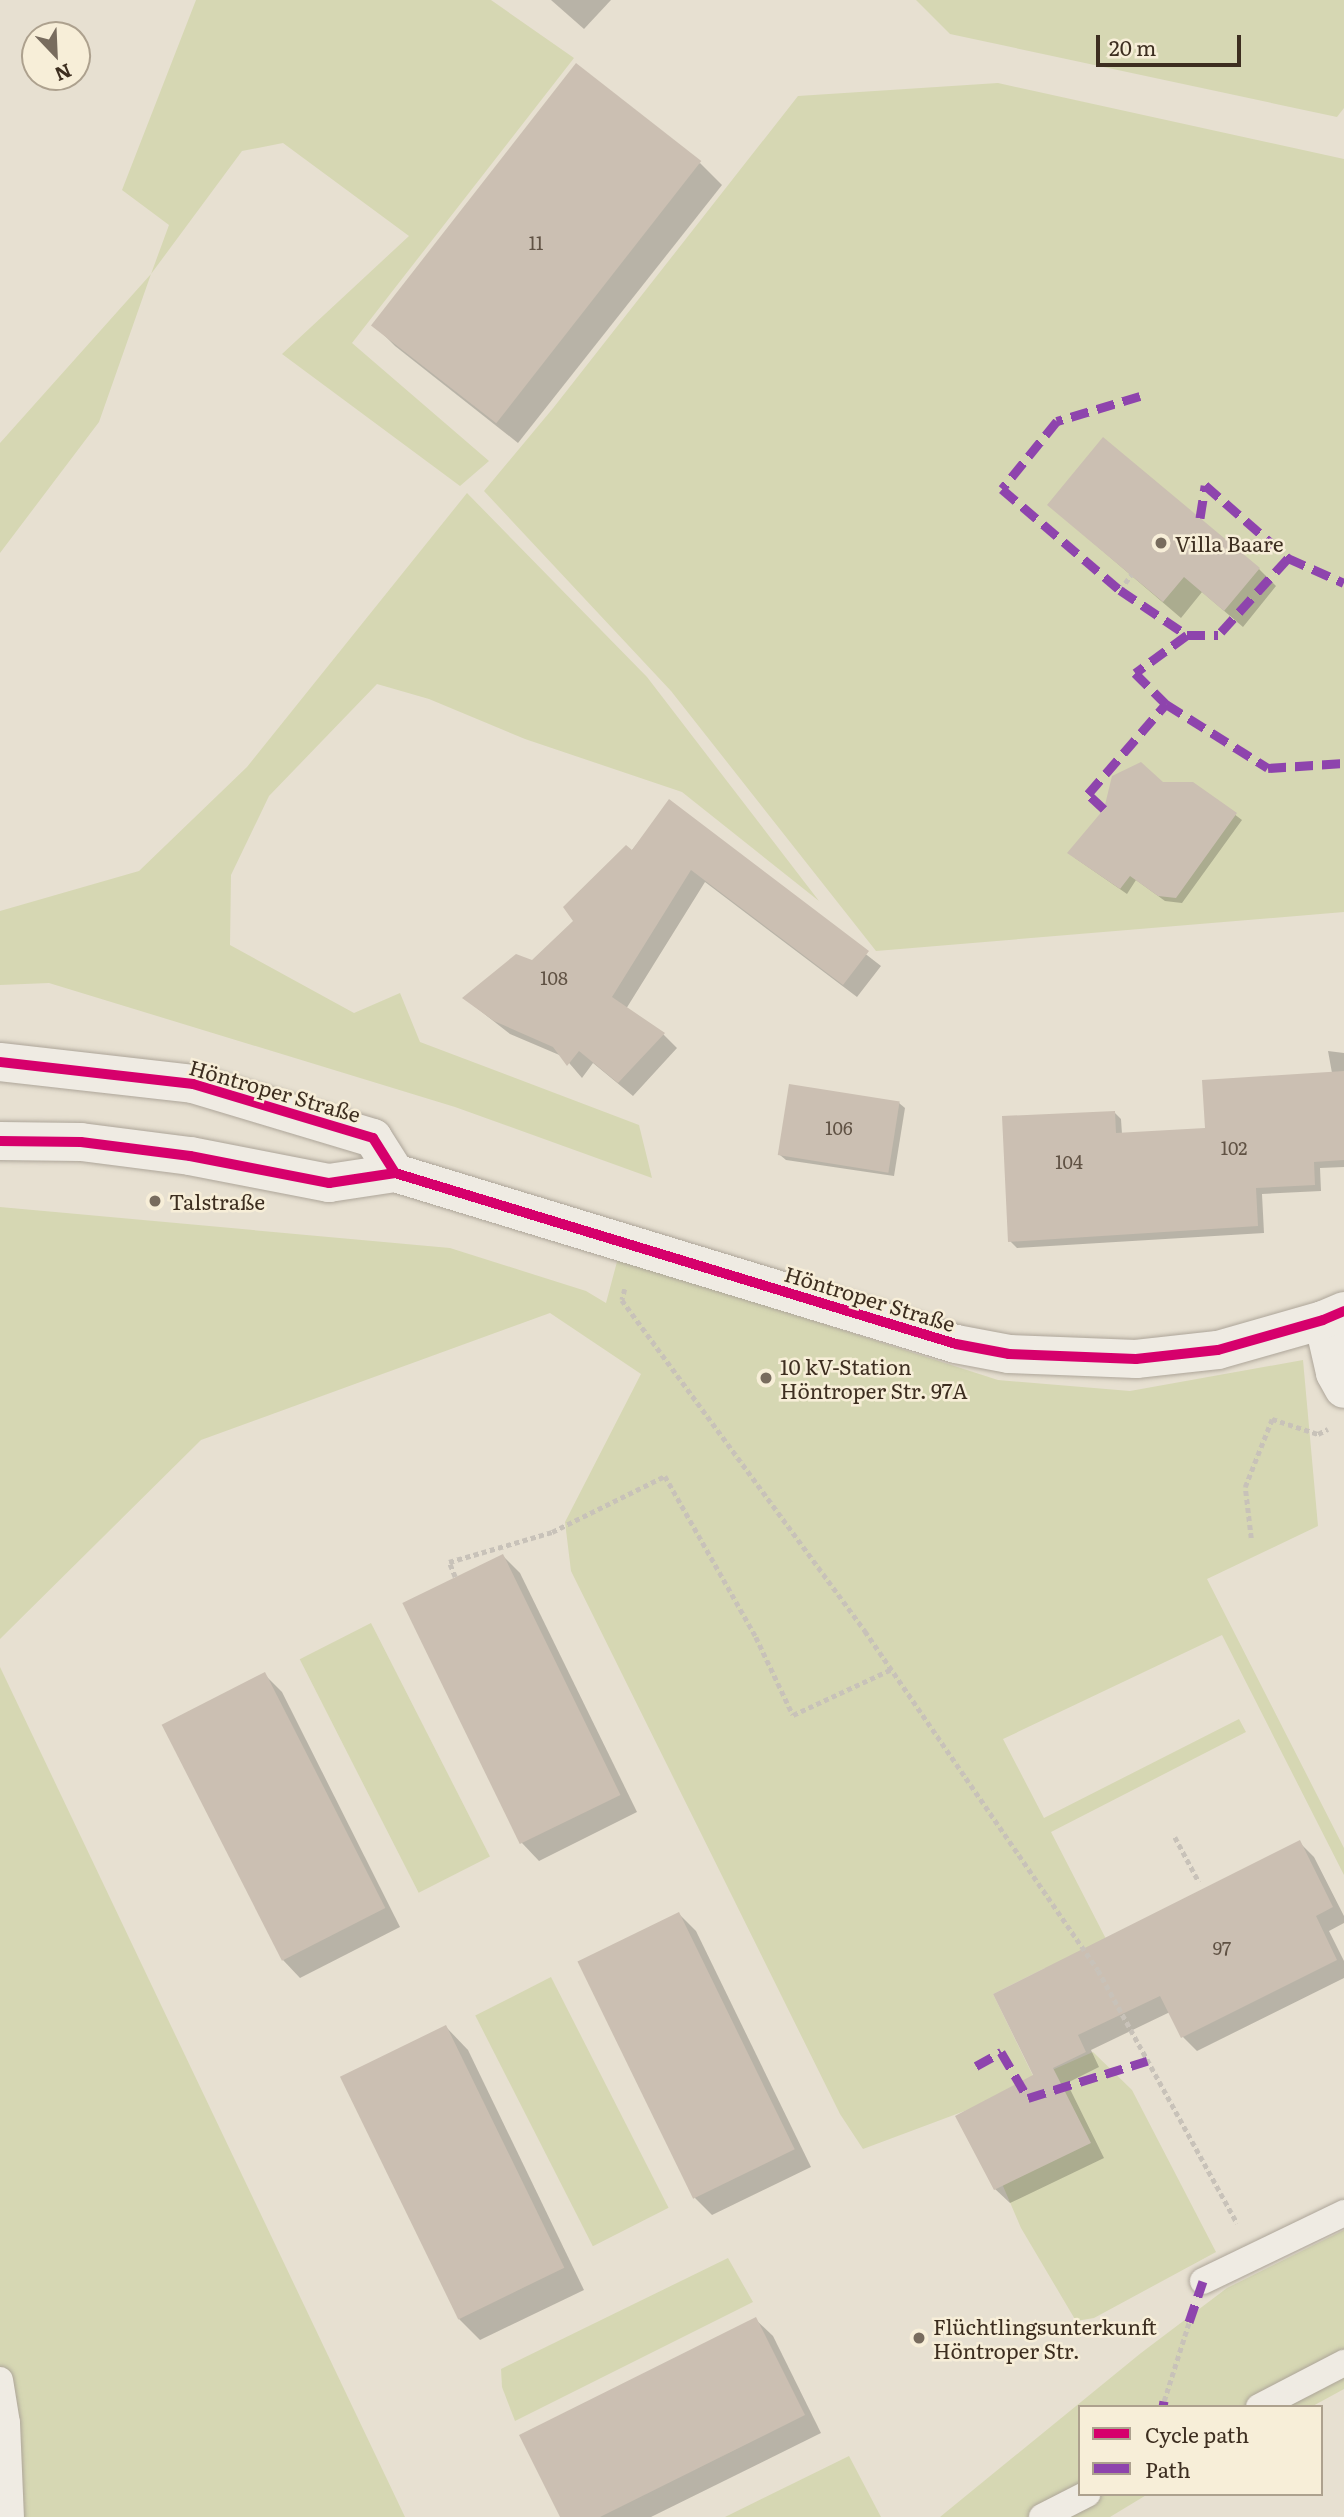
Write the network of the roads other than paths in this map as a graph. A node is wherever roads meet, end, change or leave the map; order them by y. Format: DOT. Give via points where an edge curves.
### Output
graph roads {
  1 [pos="0,1062"];
  2 [pos="0,1141"];
  3 [pos="395,1173"];
  4 [pos="1334,1316"];
  5 [pos="1344,1389"];
  6 [pos="1344,2213"];
  7 [pos="1203,2281"];
  8 [pos="1344,2364"];
  9 [pos="0,2380"];
  10 [pos="1263,2405"];
  11 [pos="1083,2496"];
  12 [pos="11,2517"];
  13 [pos="1042,2517"];
  1 -- 3 [label="street, Höntroper Straße" via="193,1084 373,1138"];
  2 -- 3 [label="street, Höntroper Straße" via="81,1142 190,1156 328,1183"];
  3 -- 4 [label="street, Höntroper Straße" via="956,1344 1009,1354 1136,1359 1218,1350"];
  4 -- 5 [label="street, Höntroper Straße" via="1335,1373"];
  6 -- 7 [label="lane"];
  8 -- 10 [label="lane"];
  9 -- 12 [label="lane"];
  11 -- 13 [label="lane"];
}
